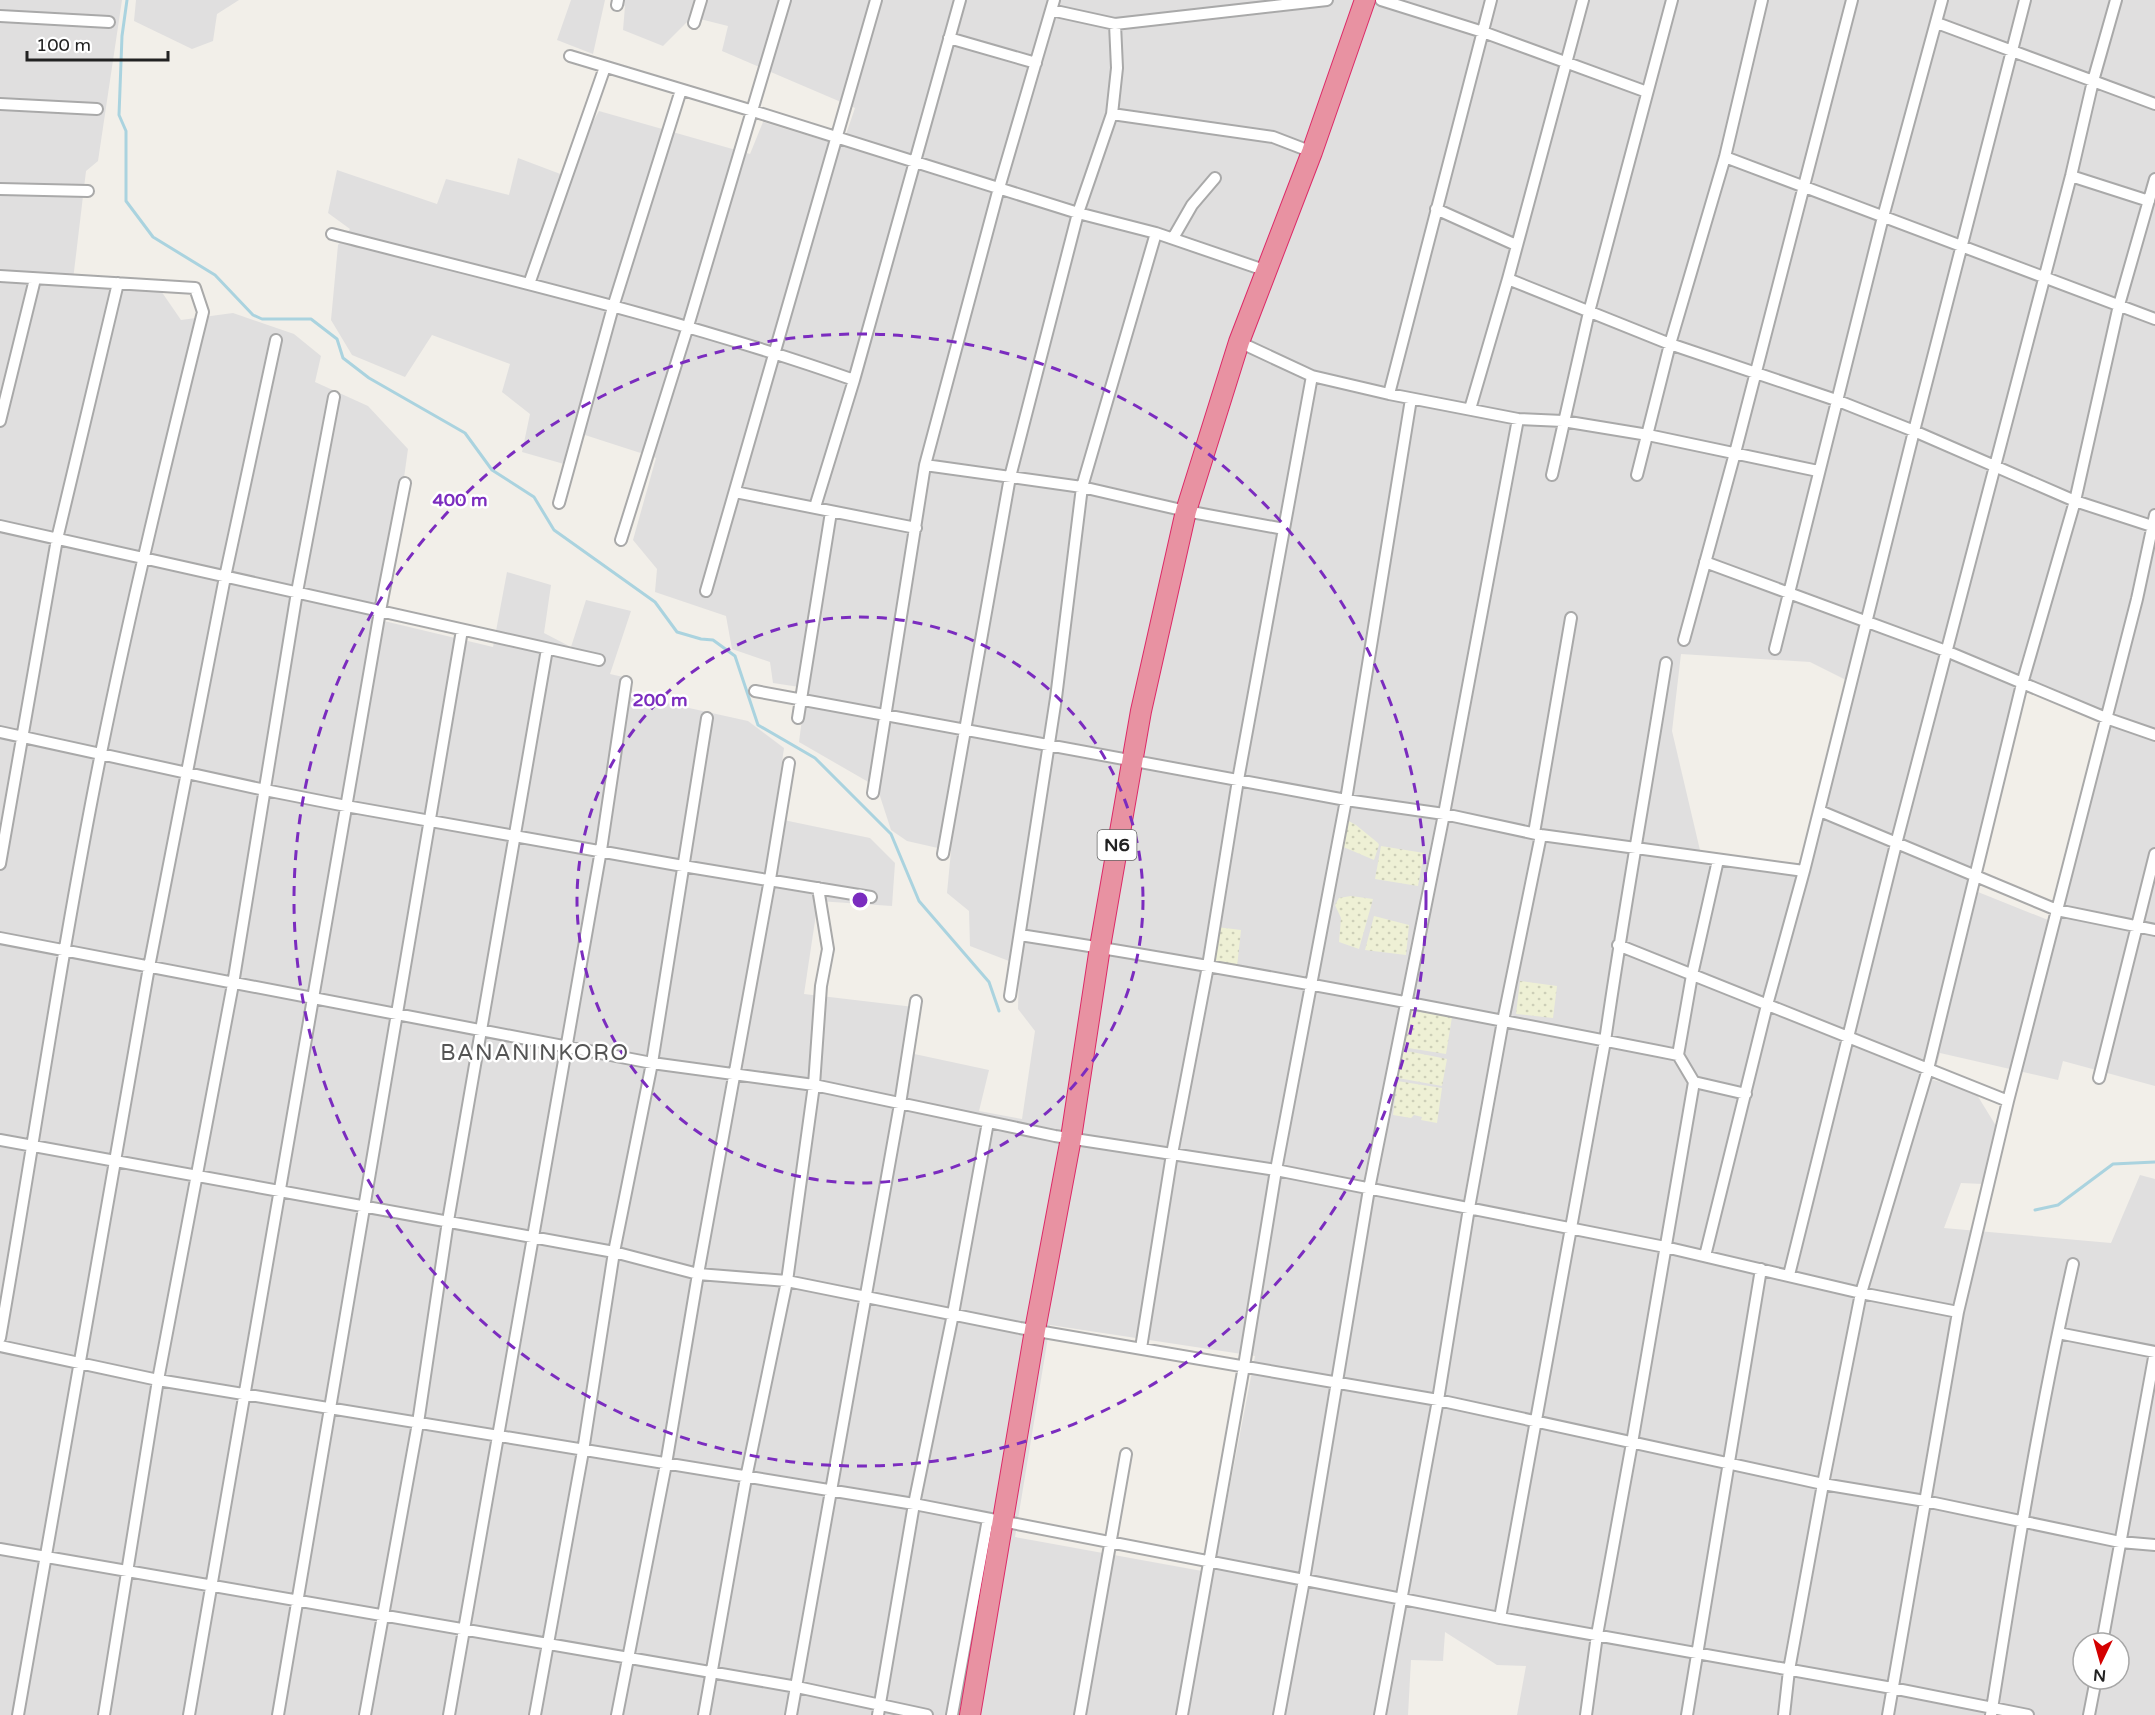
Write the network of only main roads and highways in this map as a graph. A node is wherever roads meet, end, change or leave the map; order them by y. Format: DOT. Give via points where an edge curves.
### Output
graph roads {
  1 [pos="1365,0"];
  2 [pos="970,1715"];
  1 -- 2 [label="highway, N6" via="1239,342 1186,512 1141,711 1071,1138 995,1521"];
}
